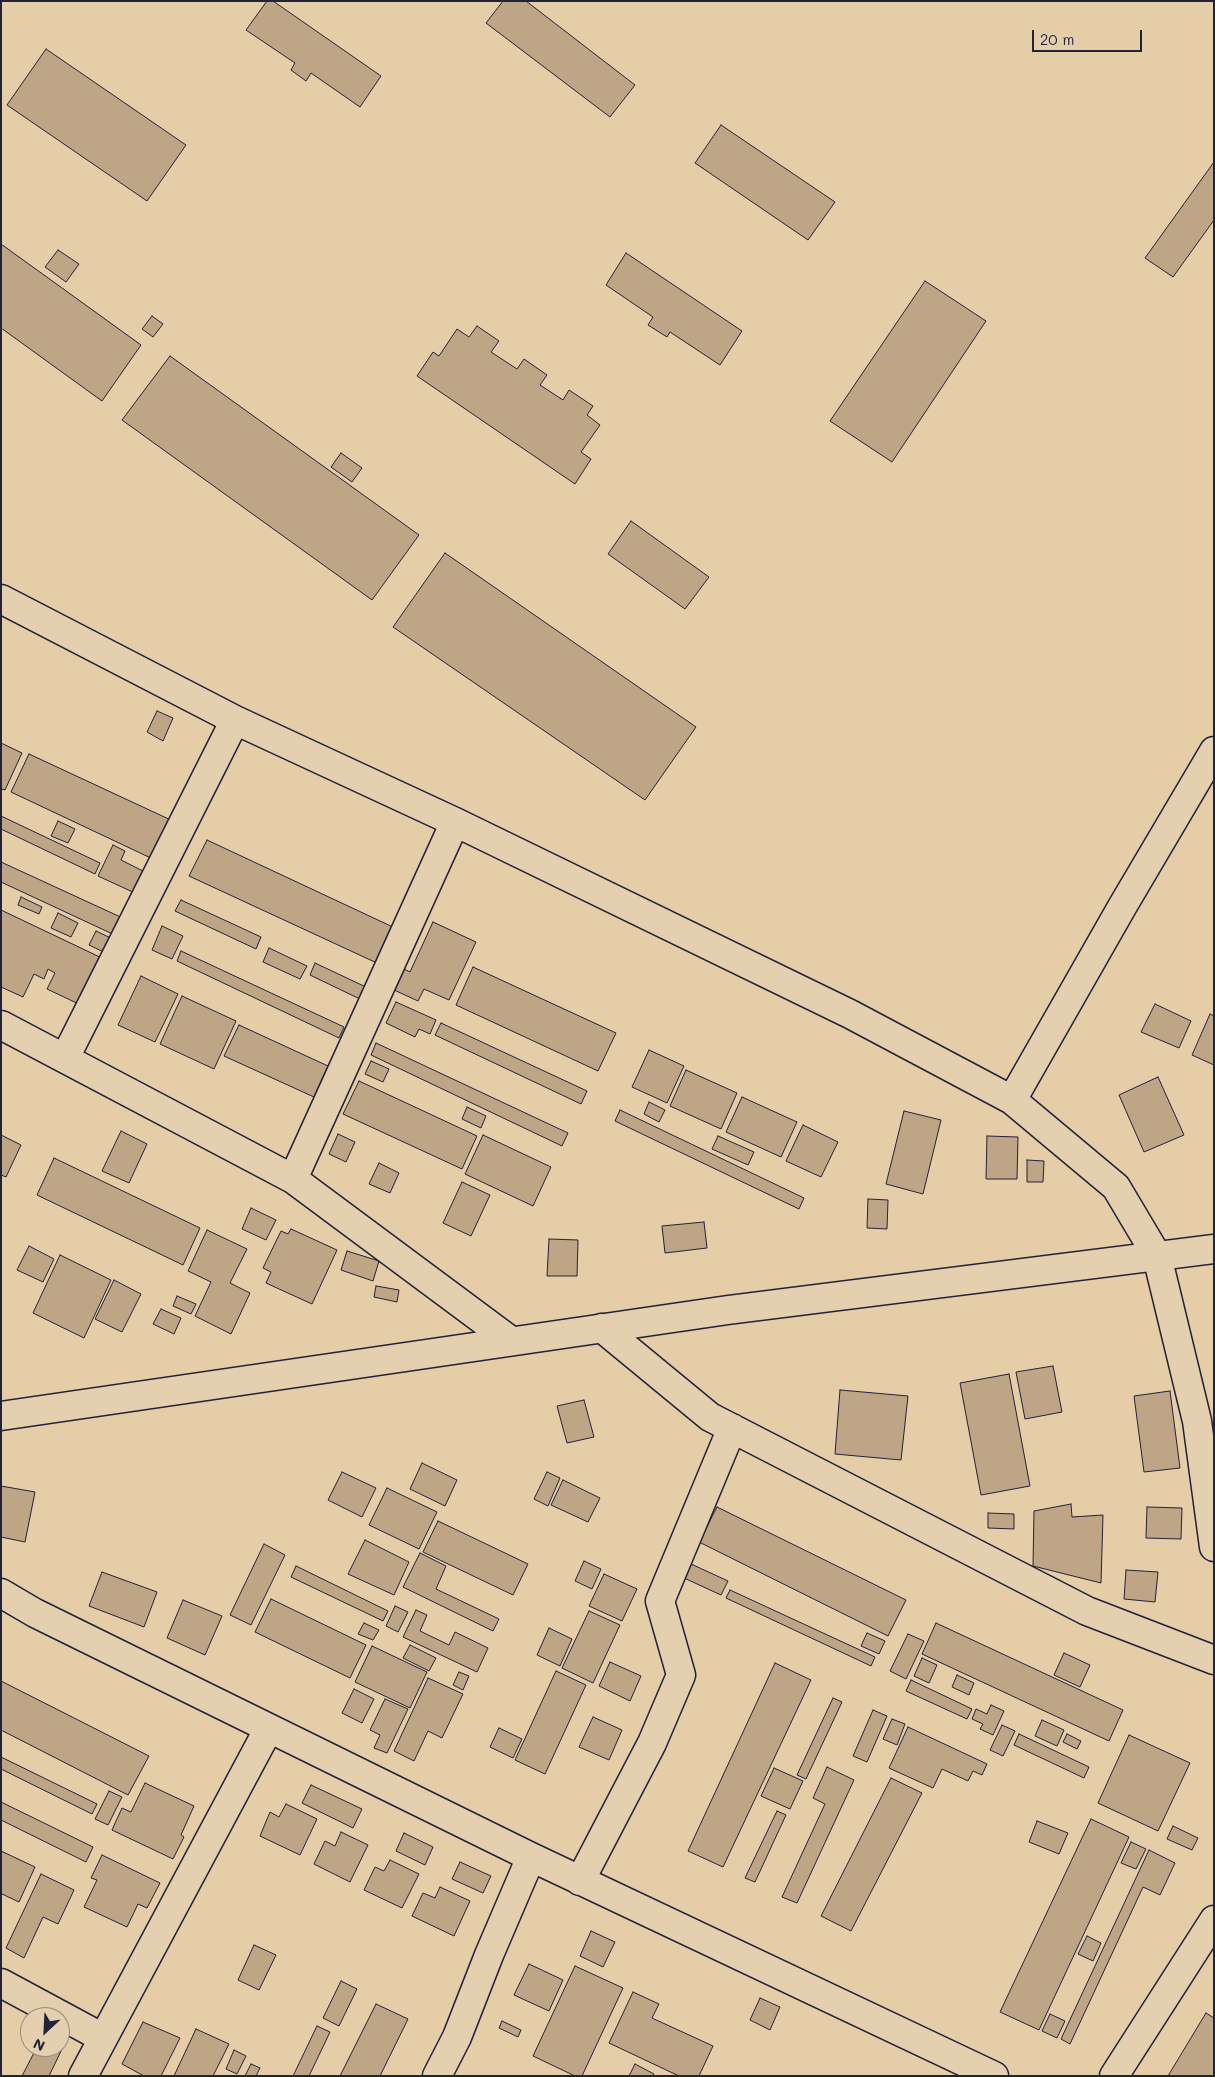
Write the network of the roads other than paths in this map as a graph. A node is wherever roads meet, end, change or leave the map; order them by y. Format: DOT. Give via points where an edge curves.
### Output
graph roads {
  1 [pos="1,599"];
  2 [pos="235,720"];
  3 [pos="1214,751"];
  4 [pos="455,822"];
  5 [pos="1,1025"];
  6 [pos="65,1058"];
  7 [pos="1012,1100"];
  8 [pos="293,1179"];
  9 [pos="1214,1249"];
  10 [pos="1157,1256"];
  11 [pos="602,1328"];
  12 [pos="510,1341"];
  13 [pos="1,1416"];
  14 [pos="732,1428"];
  15 [pos="1214,1547"];
  16 [pos="1,1593"];
  17 [pos="1214,1660"];
  18 [pos="269,1728"];
  19 [pos="531,1857"];
  20 [pos="580,1881"];
  21 [pos="1214,1920"];
  22 [pos="1,1983"];
  23 [pos="103,2038"];
  24 [pos="83,2076"];
  25 [pos="437,2076"];
  26 [pos="994,2076"];
  27 [pos="1114,2076"];
  1 -- 2 [label="street"];
  2 -- 4 [label="street"];
  2 -- 6 [label="street"];
  3 -- 7 [label="street"];
  4 -- 7 [label="street" via="850,1014"];
  4 -- 8 [label="street"];
  5 -- 6 [label="street"];
  6 -- 8 [label="street"];
  7 -- 10 [label="street" via="1116,1186"];
  8 -- 12 [label="street"];
  9 -- 10 [label="street"];
  10 -- 11 [label="street"];
  10 -- 15 [label="street" via="1197,1421"];
  11 -- 12 [label="street"];
  11 -- 14 [label="street" via="710,1417"];
  12 -- 13 [label="street"];
  14 -- 17 [label="street" via="1087,1611"];
  14 -- 20 [label="street" via="660,1601 682,1675 652,1743"];
  16 -- 18 [label="street" via="35,1613"];
  18 -- 19 [label="street"];
  18 -- 23 [label="street"];
  19 -- 20 [label="street"];
  19 -- 25 [label="street"];
  20 -- 26 [label="street"];
  21 -- 27 [label="street"];
  22 -- 23 [label="street"];
  23 -- 24 [label="street"];
}
